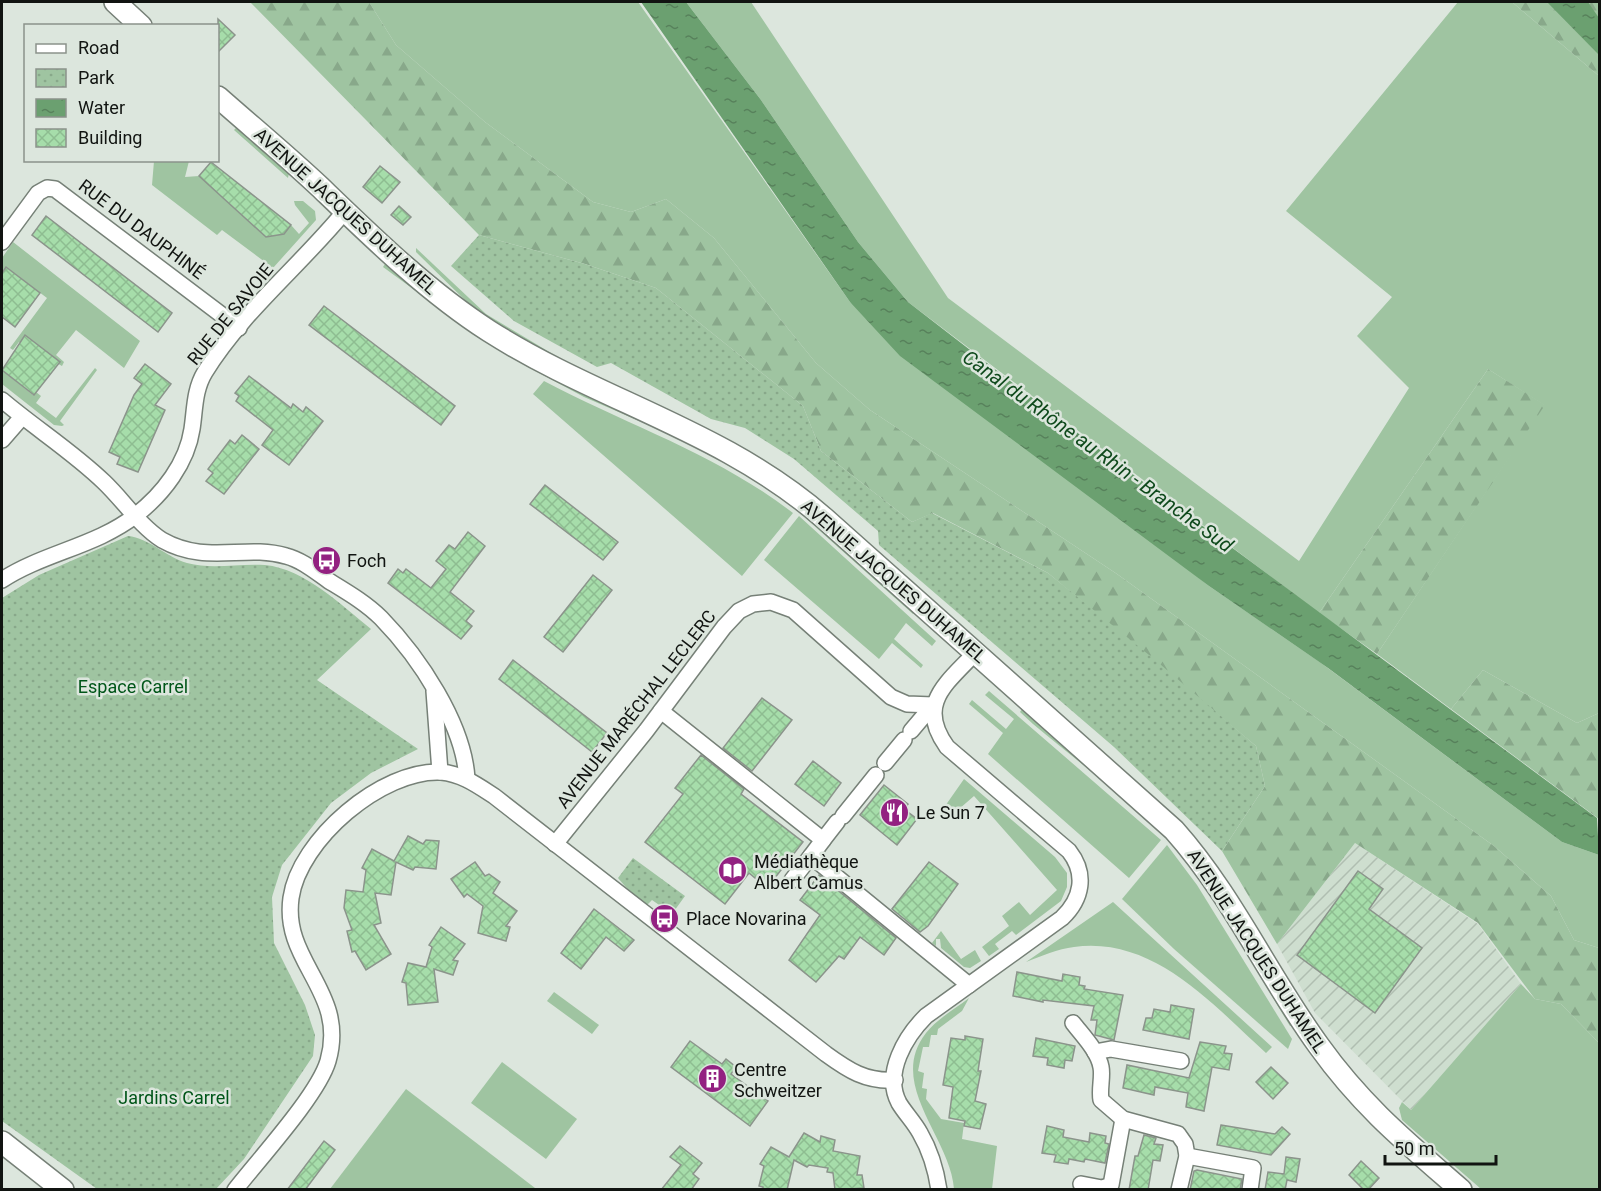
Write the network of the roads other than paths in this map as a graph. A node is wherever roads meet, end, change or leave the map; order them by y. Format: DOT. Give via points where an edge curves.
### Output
graph roads {
  1 [pos="115,2"];
  2 [pos="139,24"];
  3 [pos="219,98"];
  4 [pos="345,211"];
  5 [pos="2,242"];
  6 [pos="239,328"];
  7 [pos="2,400"];
  8 [pos="22,417"];
  9 [pos="2,440"];
  10 [pos="136,515"];
  11 [pos="2,580"];
  12 [pos="975,653"];
  13 [pos="434,688"];
  14 [pos="933,705"];
  15 [pos="661,711"];
  16 [pos="440,772"];
  17 [pos="467,779"];
  18 [pos="823,840"];
  19 [pos="555,844"];
  20 [pos="811,856"];
  21 [pos="792,880"];
  22 [pos="969,985"];
  23 [pos="1073,1023"];
  24 [pos="1095,1052"];
  25 [pos="1181,1060"];
  26 [pos="895,1080"];
  27 [pos="1123,1119"];
  28 [pos="2,1142"];
  29 [pos="1187,1156"];
  30 [pos="1081,1184"];
  31 [pos="63,1190"];
  32 [pos="235,1190"];
  33 [pos="939,1190"];
  34 [pos="1179,1190"];
  35 [pos="1250,1190"];
  36 [pos="1461,1190"];
  1 -- 2 [label="main road"];
  3 -- 4 [label="main road, AVENUE JACQUES DUHAMEL"];
  4 -- 6 [label="street, RUE DE SAVOIE"];
  4 -- 12 [label="main road, AVENUE JACQUES DUHAMEL" via="392,255 487,330 578,381 696,433 791,491"];
  5 -- 6 [label="street, RUE DU DAUPHINÉ" via="38,193 55,189"];
  6 -- 10 [label="street, RUE DE SAVOIE" via="198,386 183,459 165,486"];
  7 -- 8 [label="street"];
  8 -- 9 [label="street"];
  8 -- 10 [label="street" via="104,482"];
  10 -- 11 [label="street, RUE DE SAVOIE" via="102,535"];
  10 -- 13 [label="street" via="162,540 189,550 218,555 273,553 296,559 382,619"];
  12 -- 14 [label="street"];
  12 -- 36 [label="main road, AVENUE JACQUES DUHAMEL" via="1174,830 1198,857 1303,1022 1354,1092"];
  13 -- 16 [label="street"];
  13 -- 17 [label="street" via="461,739"];
  14 -- 15 [label="street, AVENUE MARÉCHAL LECLERC" via="907,704 891,696 793,610 766,602 753,604 733,616"];
  14 -- 18 [label="street"];
  14 -- 22 [label="street" via="936,729 947,747 1069,851 1080,876 1080,889 1070,911"];
  15 -- 18 [label="street"];
  15 -- 19 [label="street, AVENUE MARÉCHAL LECLERC"];
  16 -- 17 [label="street"];
  16 -- 32 [label="street" via="397,781 354,806 337,819 298,874 291,896 291,927 332,1017 327,1062 301,1105"];
  17 -- 19 [label="street"];
  18 -- 20 [label="street"];
  19 -- 26 [label="street" via="854,1074"];
  20 -- 21 [label="street"];
  20 -- 22 [label="street"];
  22 -- 26 [label="street" via="914,1028 900,1052"];
  23 -- 24 [label="street"];
  24 -- 25 [label="street" via="1111,1049"];
  24 -- 27 [label="street" via="1102,1068 1101,1100"];
  26 -- 33 [label="street" via="899,1102 928,1150"];
  27 -- 29 [label="street" via="1178,1134"];
  27 -- 30 [label="street" via="1111,1185 1102,1188"];
  28 -- 31 [label="main road"];
  29 -- 34 [label="street"];
  29 -- 35 [label="street" via="1253,1168"];
}
